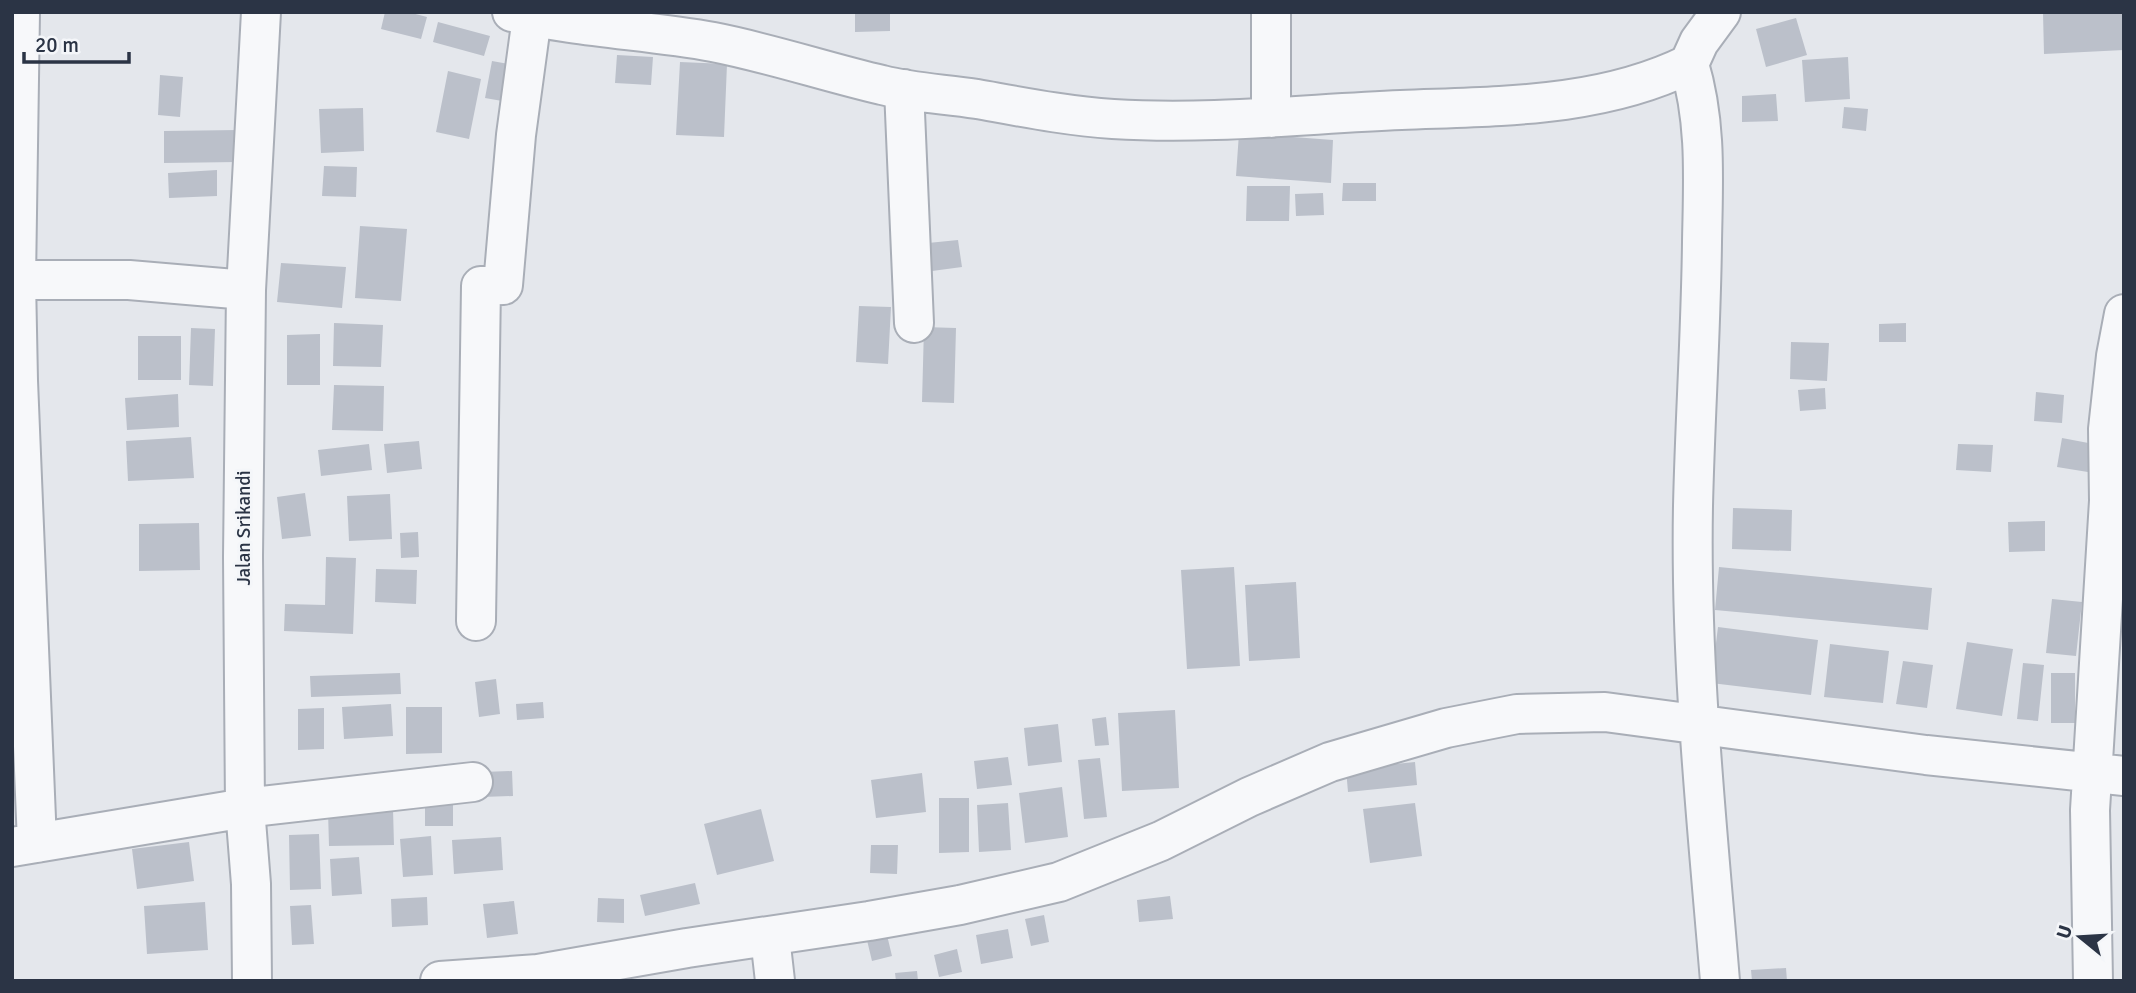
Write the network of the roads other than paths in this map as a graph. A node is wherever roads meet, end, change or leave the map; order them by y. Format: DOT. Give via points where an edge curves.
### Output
graph roads {
  1 [pos="20,12"];
  2 [pos="261,12"];
  3 [pos="1271,12"];
  4 [pos="1721,12"];
  5 [pos="522,15"];
  6 [pos="590,18"];
  7 [pos="1689,64"];
  8 [pos="904,89"];
  9 [pos="1272,118"];
  10 [pos="16,280"];
  11 [pos="246,290"];
  12 [pos="2124,314"];
  13 [pos="914,323"];
  14 [pos="475,621"];
  15 [pos="1698,726"];
  16 [pos="2108,774"];
  17 [pos="473,782"];
  18 [pos="245,808"];
  19 [pos="25,845"];
  20 [pos="770,937"];
  21 [pos="538,977"];
  22 [pos="253,981"];
  23 [pos="440,981"];
  24 [pos="775,981"];
  25 [pos="1720,981"];
  26 [pos="2093,981"];
  1 -- 10 [label="street"];
  2 -- 11 [label="street, Jalan Srikandi"];
  3 -- 9 [label="street"];
  4 -- 7 [label="street"];
  5 -- 6 [label="street"];
  5 -- 14 [label="street" via="503,285 481,286"];
  6 -- 8 [label="street" via="722,44"];
  7 -- 9 [label="street" via="1635,85 1522,105"];
  7 -- 15 [label="street" via="1703,140 1693,508"];
  8 -- 9 [label="street" via="1114,119"];
  8 -- 13 [label="street"];
  10 -- 11 [label="street" via="129,280"];
  10 -- 19 [label="street"];
  11 -- 18 [label="street, Jalan Srikandi"];
  12 -- 16 [label="street" via="2108,429"];
  15 -- 16 [label="street"];
  15 -- 20 [label="street" via="1605,712 1517,715 1446,728 1330,762 1161,841 1059,882 960,905"];
  15 -- 25 [label="street"];
  16 -- 26 [label="street" via="2090,864"];
  17 -- 18 [label="street"];
  18 -- 19 [label="street"];
  18 -- 22 [label="street, Jalan Srikandi"];
  20 -- 21 [label="street"];
  20 -- 24 [label="street"];
  21 -- 23 [label="street"];
}
